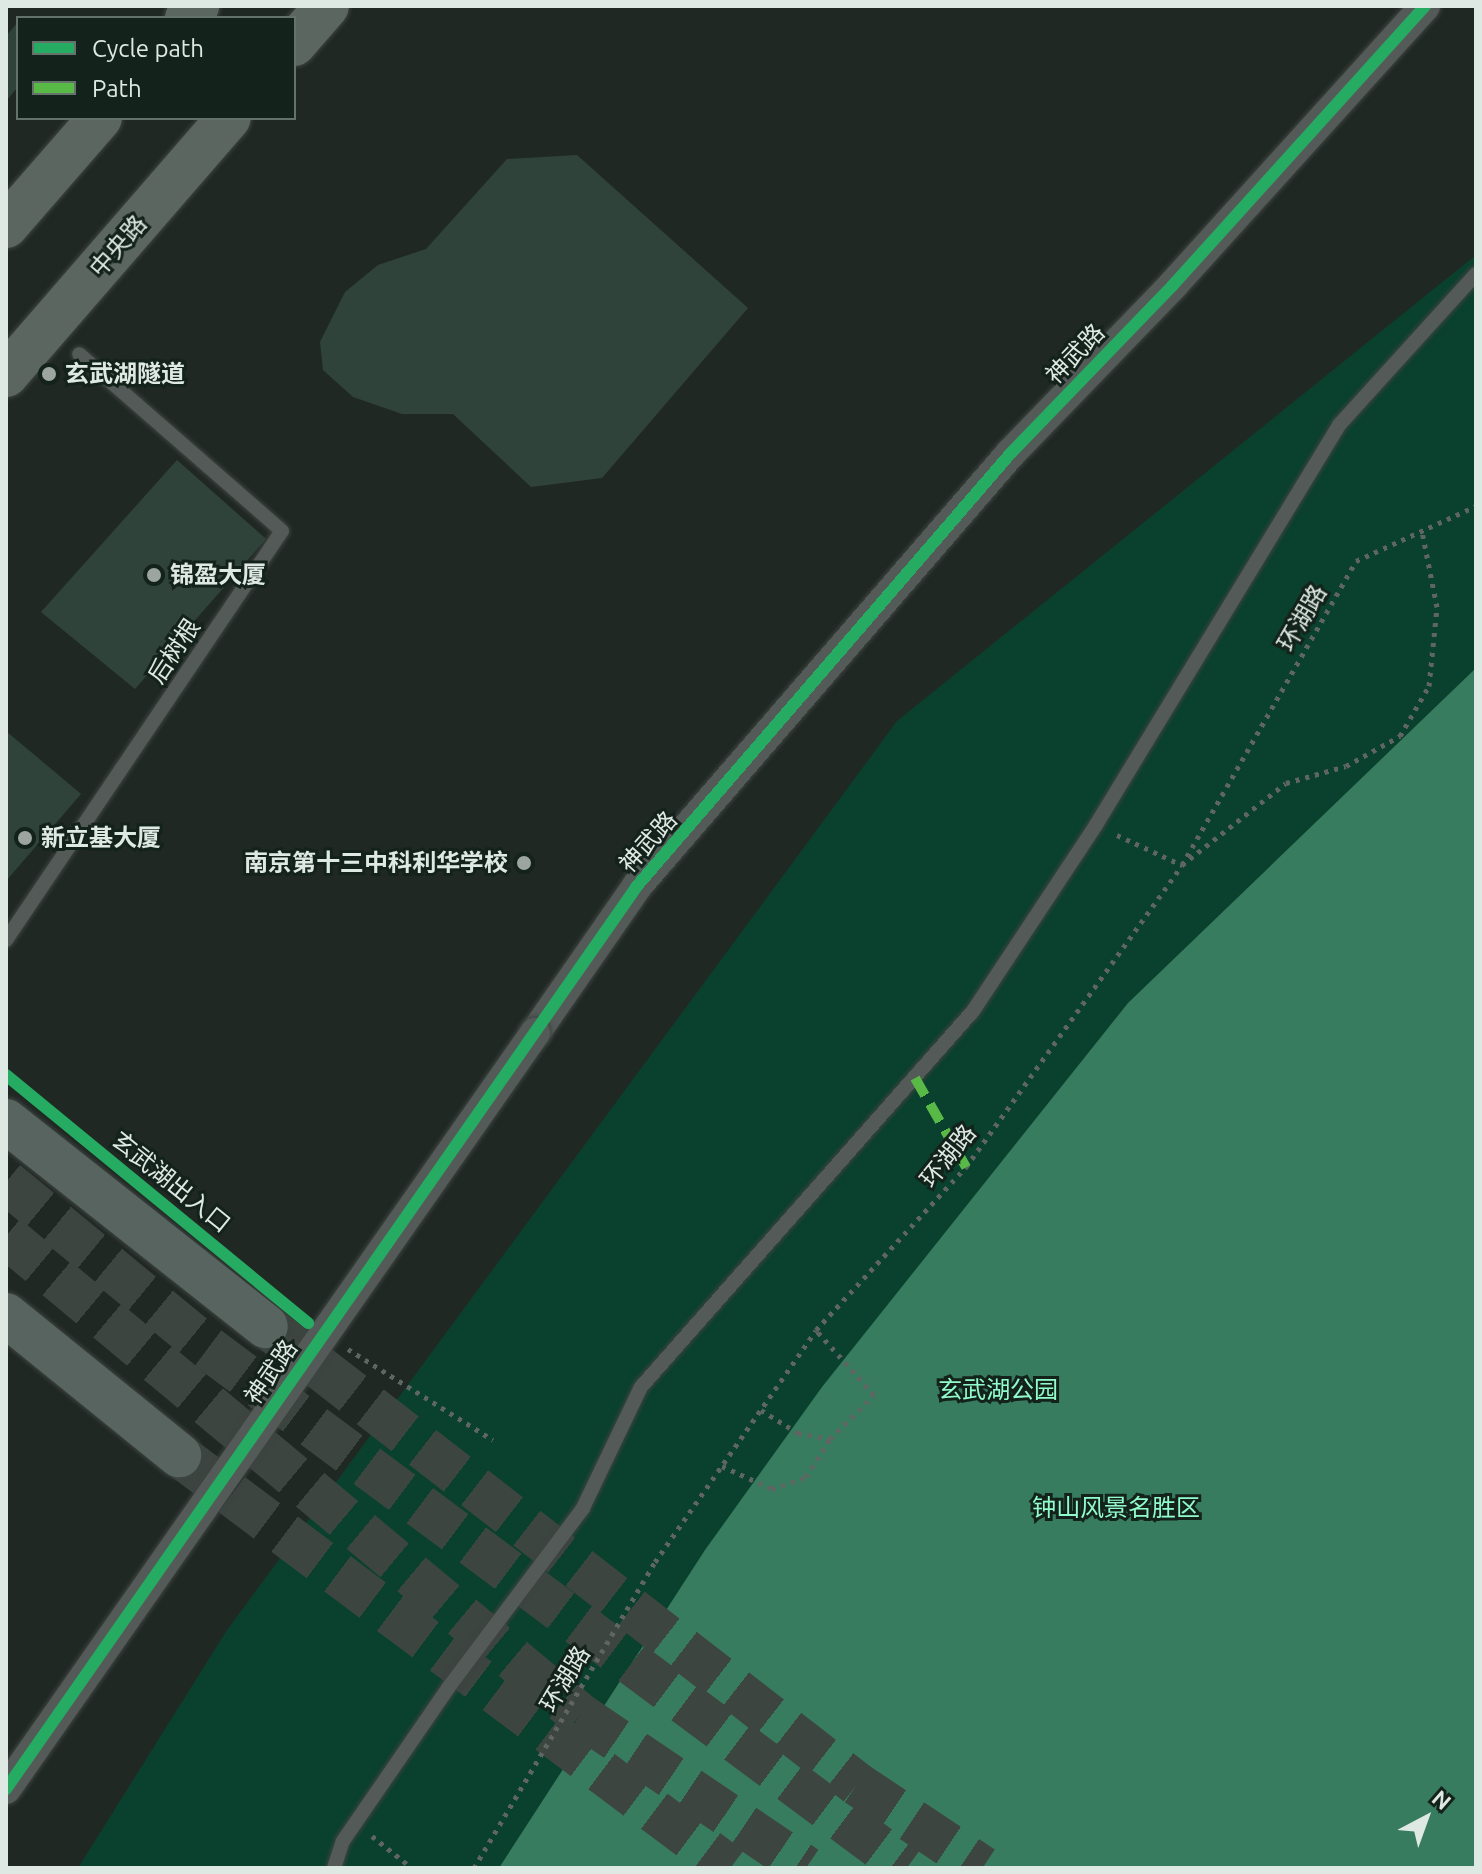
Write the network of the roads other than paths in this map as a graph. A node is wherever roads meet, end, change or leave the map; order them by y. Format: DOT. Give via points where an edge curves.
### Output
graph roads {
  1 [pos="327,6"];
  2 [pos="1425,6"];
  3 [pos="296,42"];
  4 [pos="98,120"];
  5 [pos="227,120"];
  6 [pos="6,226"];
  7 [pos="1476,274"];
  8 [pos="79,354"];
  9 [pos="6,375"];
  10 [pos="6,940"];
  11 [pos="6,1121"];
  12 [pos="6,1315"];
  13 [pos="266,1326"];
  14 [pos="179,1455"];
  15 [pos="6,1789"];
  16 [pos="334,1868"];
  1 -- 3 [label="main road"];
  2 -- 15 [label="street, 神武路, bridge" via="1173,285 1010,454 637,886"];
  4 -- 6 [label="main road"];
  5 -- 9 [label="main road, 中央路"];
  7 -- 16 [label="lane" via="1339,425 1096,825 973,1011 641,1387 583,1508 448,1688 356,1823"];
  8 -- 10 [label="lane, 后树根" via="282,531"];
  11 -- 13 [label="highway"];
  12 -- 14 [label="highway"];
}
